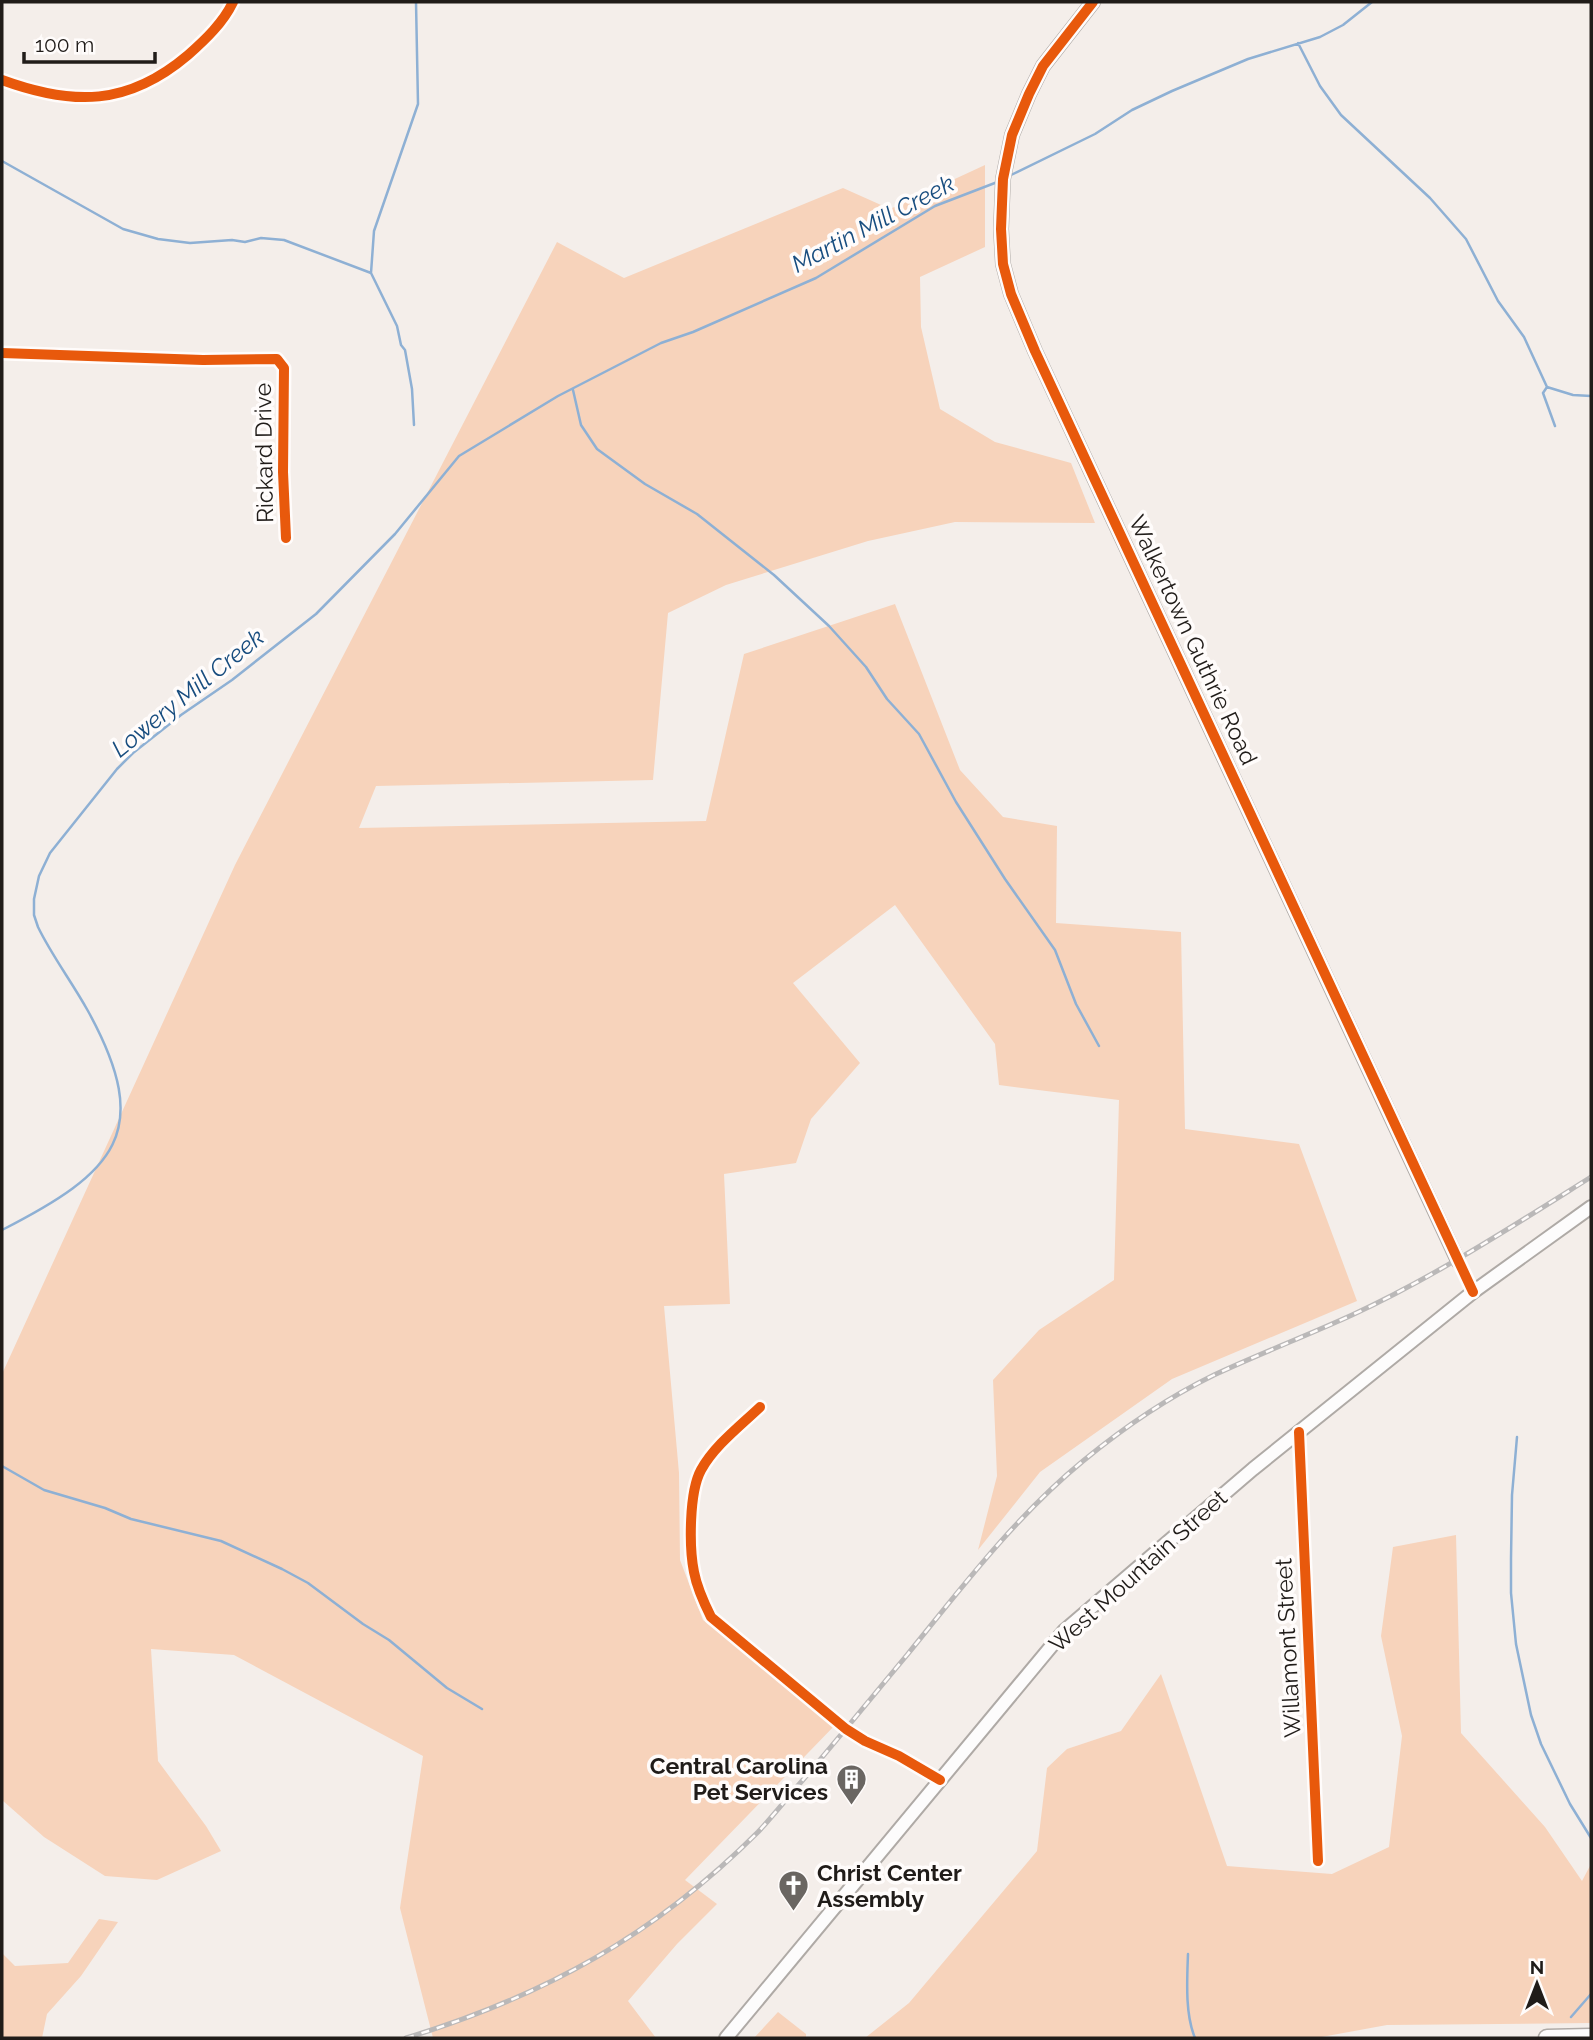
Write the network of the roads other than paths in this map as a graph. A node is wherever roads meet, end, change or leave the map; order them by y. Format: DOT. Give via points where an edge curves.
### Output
graph roads {
  1 [pos="233,2"];
  2 [pos="1093,2"];
  3 [pos="2,80"];
  4 [pos="2,353"];
  5 [pos="286,538"];
  6 [pos="1591,1207"];
  7 [pos="1458,1261"];
  8 [pos="1473,1292"];
  9 [pos="760,1407"];
  10 [pos="1299,1432"];
  11 [pos="940,1780"];
  12 [pos="1318,1861"];
  13 [pos="1591,2037"];
  14 [pos="726,2038"];
  15 [pos="1548,2038"];
  1 -- 3 [label="street" via="203,42 166,73 130,90 99,98 59,97"];
  2 -- 7 [label="street, Walkertown Guthrie Road" via="1044,66 1012,135 1003,179 1001,229 1011,294"];
  4 -- 5 [label="street, Rickard Drive" via="276,359 284,368"];
  6 -- 8 [label="street, West Mountain Street"];
  7 -- 8 [label="street, Walkertown Guthrie Road"];
  8 -- 10 [label="street, West Mountain Street"];
  9 -- 11 [label="street" via="700,1472 692,1550 700,1595 711,1617 846,1729"];
  10 -- 11 [label="street, West Mountain Street" via="1064,1631"];
  10 -- 12 [label="street, Willamont Street"];
  11 -- 14 [label="street, West Mountain Street"];
  13 -- 15 [label="highway"];
}
